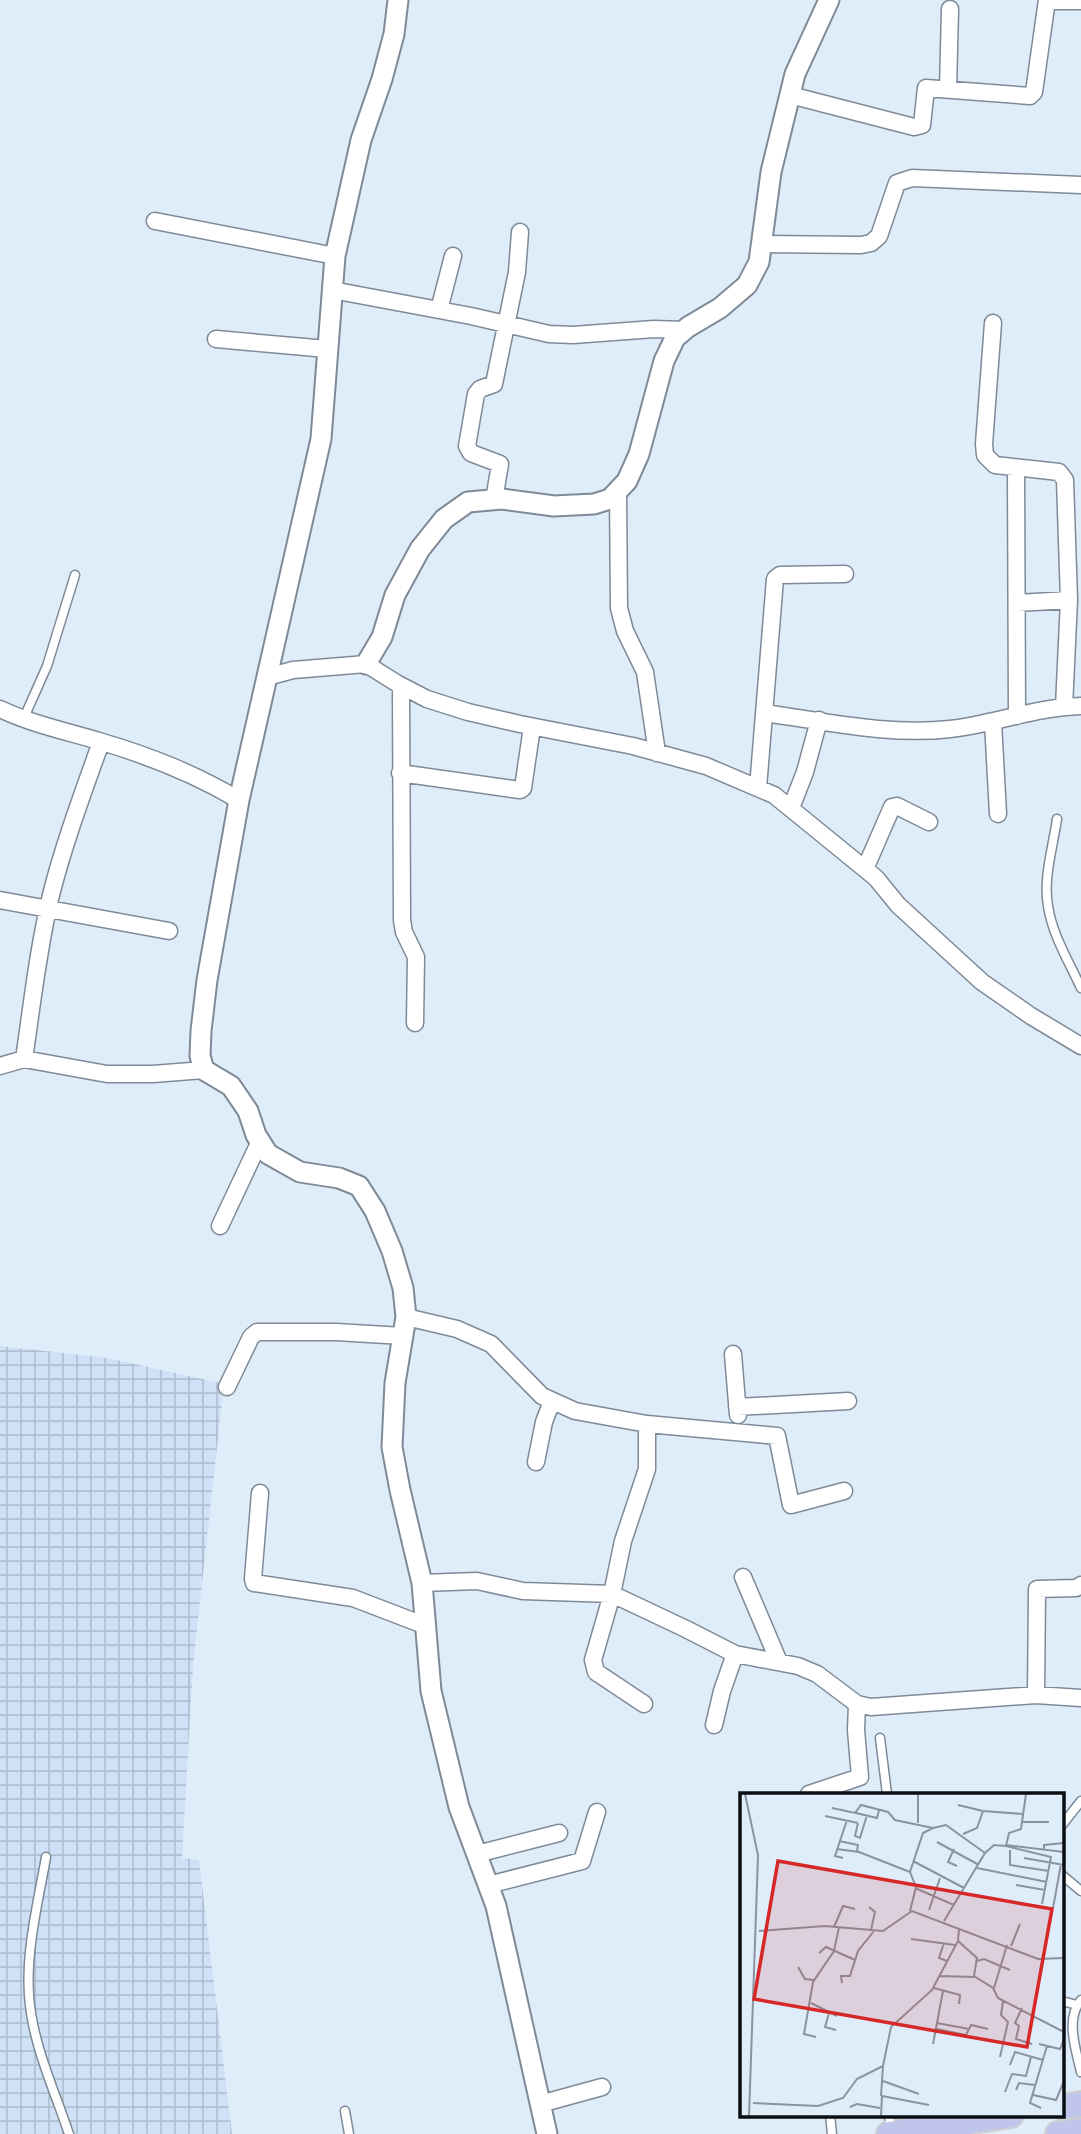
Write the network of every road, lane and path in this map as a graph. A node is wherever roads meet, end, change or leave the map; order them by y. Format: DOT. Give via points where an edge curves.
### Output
graph roads {
  1 [pos="398,0"];
  2 [pos="829,0"];
  3 [pos="1047,1"];
  4 [pos="1081,1"];
  5 [pos="950,9"];
  6 [pos="948,89"];
  7 [pos="790,95"];
  8 [pos="1081,185"];
  9 [pos="155,221"];
  10 [pos="520,232"];
  11 [pos="762,244"];
  12 [pos="335,256"];
  13 [pos="453,256"];
  14 [pos="332,290"];
  15 [pos="439,310"];
  16 [pos="993,323"];
  17 [pos="506,325"];
  18 [pos="684,330"];
  19 [pos="216,339"];
  20 [pos="327,349"];
  21 [pos="1016,468"];
  22 [pos="618,491"];
  23 [pos="494,500"];
  24 [pos="845,573"];
  25 [pos="75,575"];
  26 [pos="1073,590"];
  27 [pos="1017,603"];
  28 [pos="366,664"];
  29 [pos="267,677"];
  30 [pos="401,686"];
  31 [pos="1081,706"];
  32 [pos="1064,707"];
  33 [pos="0,709"];
  34 [pos="764,713"];
  35 [pos="1017,716"];
  36 [pos="22,720"];
  37 [pos="820,720"];
  38 [pos="993,722"];
  39 [pos="532,727"];
  40 [pos="101,742"];
  41 [pos="657,753"];
  42 [pos="400,773"];
  43 [pos="758,788"];
  44 [pos="239,800"];
  45 [pos="791,808"];
  46 [pos="998,814"];
  47 [pos="1057,819"];
  48 [pos="929,822"];
  49 [pos="865,869"];
  50 [pos="0,900"];
  51 [pos="48,908"];
  52 [pos="169,931"];
  53 [pos="1081,988"];
  54 [pos="415,1023"];
  55 [pos="1081,1046"];
  56 [pos="24,1059"];
  57 [pos="0,1066"];
  58 [pos="204,1070"];
  59 [pos="260,1141"];
  60 [pos="220,1226"];
  61 [pos="405,1327"];
  62 [pos="733,1354"];
  63 [pos="227,1387"];
  64 [pos="552,1401"];
  65 [pos="848,1401"];
  66 [pos="737,1407"];
  67 [pos="647,1424"];
  68 [pos="739,1432"];
  69 [pos="536,1462"];
  70 [pos="844,1491"];
  71 [pos="260,1493"];
  72 [pos="743,1577"];
  73 [pos="422,1583"];
  74 [pos="1081,1585"];
  75 [pos="612,1594"];
  76 [pos="426,1626"];
  77 [pos="735,1654"];
  78 [pos="779,1662"];
  79 [pos="1036,1695"];
  80 [pos="1081,1698"];
  81 [pos="644,1704"];
  82 [pos="857,1704"];
  83 [pos="714,1725"];
  84 [pos="880,1738"];
  85 [pos="812,1793"];
  86 [pos="887,1793"];
  87 [pos="1081,1801"];
  88 [pos="597,1812"];
  89 [pos="1064,1822"];
  90 [pos="559,1833"];
  91 [pos="477,1854"];
  92 [pos="46,1857"];
  93 [pos="1064,1877"];
  94 [pos="488,1885"];
  95 [pos="1081,1891"];
  96 [pos="1079,2003"];
  97 [pos="1081,2072"];
  98 [pos="602,2087"];
  99 [pos="540,2104"];
  100 [pos="345,2111"];
  101 [pos="830,2116"];
  102 [pos="889,2116"];
  103 [pos="1005,2116"];
  104 [pos="1081,2131"];
  105 [pos="69,2134"];
  106 [pos="349,2134"];
  107 [pos="547,2134"];
  108 [pos="832,2134"];
  109 [pos="890,2134"];
  110 [pos="1058,2134"];
  1 -- 12 [label="street" via="394,34 361,140"];
  2 -- 7 [label="street"];
  3 -- 4 [label="street"];
  3 -- 6 [label="street" via="1030,96"];
  5 -- 6 [label="street"];
  6 -- 7 [label="street" via="926,88 922,124 915,127"];
  7 -- 11 [label="street" via="771,172"];
  8 -- 11 [label="street" via="912,178 897,183 878,236 871,243"];
  9 -- 12 [label="street"];
  10 -- 17 [label="street"];
  11 -- 18 [label="street" via="747,285"];
  12 -- 14 [label="street"];
  13 -- 15 [label="street"];
  14 -- 15 [label="street"];
  14 -- 20 [label="street"];
  15 -- 17 [label="street"];
  16 -- 21 [label="street" via="985,454 995,465"];
  17 -- 18 [label="street" via="561,334"];
  17 -- 23 [label="street" via="494,384 476,394 467,446 471,453 500,464"];
  18 -- 22 [label="street" via="664,361 639,454"];
  19 -- 20 [label="street"];
  20 -- 29 [label="street" via="321,439"];
  21 -- 26 [label="street" via="1059,472 1065,480"];
  21 -- 27 [label="street"];
  22 -- 23 [label="street" via="594,505"];
  22 -- 41 [label="street" via="619,608 645,671"];
  23 -- 28 [label="street" via="468,502 444,519 420,549"];
  24 -- 34 [label="street" via="780,575 775,579"];
  25 -- 36 [label="lane" via="47,666"];
  26 -- 27 [label="street"];
  26 -- 32 [label="street"];
  27 -- 35 [label="street"];
  28 -- 29 [label="street" via="293,670"];
  28 -- 30 [label="street"];
  29 -- 44 [label="street"];
  30 -- 39 [label="street" via="468,712"];
  30 -- 42 [label="street"];
  31 -- 32 [label="street"];
  32 -- 35 [label="street"];
  33 -- 36 [label="street"];
  34 -- 37 [label="street"];
  34 -- 43 [label="street"];
  35 -- 38 [label="street"];
  36 -- 40 [label="street"];
  37 -- 38 [label="street" via="916,730"];
  37 -- 45 [label="street"];
  38 -- 46 [label="street"];
  39 -- 41 [label="street"];
  39 -- 42 [label="street" via="520,790"];
  40 -- 44 [label="street" via="201,778"];
  40 -- 51 [label="street"];
  41 -- 43 [label="street" via="706,766"];
  42 -- 54 [label="street" via="402,920 416,957"];
  43 -- 45 [label="street"];
  44 -- 58 [label="street" via="207,980 200,1056"];
  45 -- 49 [label="street"];
  47 -- 53 [label="lane" via="1048,905"];
  48 -- 49 [label="street" via="892,807"];
  49 -- 55 [label="street" via="982,982"];
  50 -- 51 [label="street"];
  51 -- 52 [label="street"];
  51 -- 56 [label="street"];
  56 -- 57 [label="street"];
  56 -- 58 [label="street" via="107,1073"];
  58 -- 59 [label="street" via="231,1086"];
  59 -- 60 [label="street"];
  59 -- 61 [label="street" via="268,1154 300,1172 359,1186 392,1251 403,1288"];
  61 -- 63 [label="street" via="257,1332"];
  61 -- 64 [label="street" via="457,1329 491,1344"];
  61 -- 73 [label="street" via="395,1383 392,1447"];
  62 -- 66 [label="street"];
  64 -- 67 [label="street" via="575,1411"];
  64 -- 69 [label="street"];
  65 -- 66 [label="street"];
  66 -- 68 [label="street"];
  67 -- 68 [label="street"];
  67 -- 75 [label="street" via="647,1469 623,1541"];
  68 -- 70 [label="street" via="779,1438 791,1505"];
  71 -- 76 [label="street" via="254,1583 353,1598"];
  72 -- 78 [label="street"];
  73 -- 75 [label="street" via="477,1581 523,1591"];
  73 -- 76 [label="street"];
  74 -- 79 [label="street" via="1037,1589"];
  75 -- 77 [label="street"];
  75 -- 81 [label="street" via="593,1667"];
  76 -- 91 [label="street" via="431,1691 459,1807"];
  77 -- 78 [label="street"];
  77 -- 83 [label="street"];
  78 -- 82 [label="street" via="817,1674"];
  79 -- 80 [label="street"];
  79 -- 82 [label="street" via="933,1704"];
  82 -- 85 [label="street" via="860,1777"];
  84 -- 86 [label="lane"];
  87 -- 89 [label="lane"];
  88 -- 94 [label="street" via="582,1861"];
  90 -- 91 [label="street"];
  91 -- 94 [label="street"];
  92 -- 105 [label="lane" via="29,1955 29,1996 36,2036"];
  93 -- 95 [label="lane"];
  94 -- 99 [label="street"];
  96 -- 97 [label="lane" via="1073,2038"];
  98 -- 99 [label="street"];
  99 -- 107 [label="street"];
  100 -- 106 [label="lane"];
  101 -- 108 [label="lane"];
  102 -- 109 [label="lane"];
  103 -- 109 [label="main road"];
  104 -- 110 [label="main road"];
}
